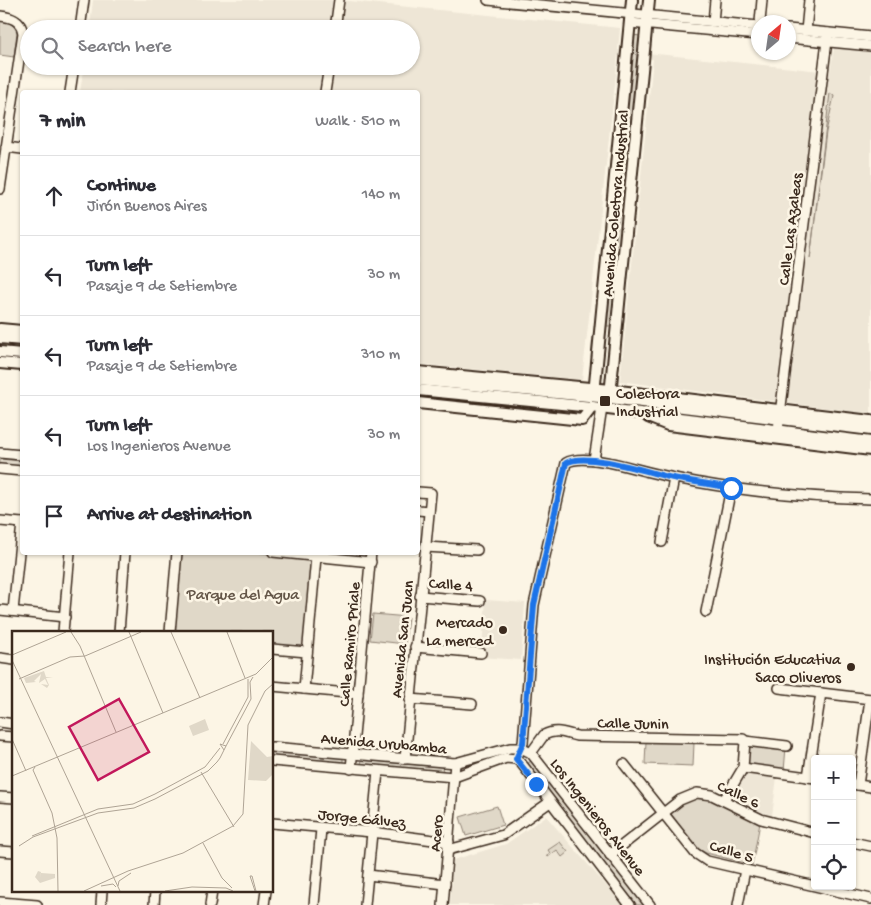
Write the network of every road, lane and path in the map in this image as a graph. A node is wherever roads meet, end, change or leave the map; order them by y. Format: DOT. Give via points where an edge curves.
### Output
graph roads {
  1 [pos="84,0"];
  2 [pos="339,0"];
  3 [pos="488,0"];
  4 [pos="632,0"];
  5 [pos="649,0"];
  6 [pos="715,0"];
  7 [pos="762,0"];
  8 [pos="809,0"];
  9 [pos="534,2"];
  10 [pos="761,15"];
  11 [pos="0,16"];
  12 [pos="630,19"];
  13 [pos="81,20"];
  14 [pos="336,20"];
  15 [pos="647,20"];
  16 [pos="713,22"];
  17 [pos="20,25"];
  18 [pos="751,25"];
  19 [pos="796,30"];
  20 [pos="806,31"];
  21 [pos="751,34"];
  22 [pos="828,37"];
  23 [pos="871,37"];
  24 [pos="796,38"];
  25 [pos="871,46"];
  26 [pos="20,47"];
  27 [pos="73,75"];
  28 [pos="328,75"];
  29 [pos="70,90"];
  30 [pos="326,90"];
  31 [pos="6,147"];
  32 [pos="20,149"];
  33 [pos="0,189"];
  34 [pos="612,196"];
  35 [pos="630,199"];
  36 [pos="603,290"];
  37 [pos="621,292"];
  38 [pos="0,329"];
  39 [pos="20,331"];
  40 [pos="0,338"];
  41 [pos="20,340"];
  42 [pos="0,352"];
  43 [pos="20,354"];
  44 [pos="0,363"];
  45 [pos="20,365"];
  46 [pos="420,372"];
  47 [pos="420,380"];
  48 [pos="420,390"];
  49 [pos="516,395"];
  50 [pos="601,400"];
  51 [pos="420,403"];
  52 [pos="641,413"];
  53 [pos="780,415"];
  54 [pos="871,421"];
  55 [pos="778,430"];
  56 [pos="871,430"];
  57 [pos="871,442"];
  58 [pos="871,450"];
  59 [pos="0,453"];
  60 [pos="20,455"];
  61 [pos="594,460"];
  62 [pos="0,469"];
  63 [pos="20,472"];
  64 [pos="674,478"];
  65 [pos="731,488"];
  66 [pos="420,492"];
  67 [pos="871,500"];
  68 [pos="420,510"];
  69 [pos="429,511"];
  70 [pos="0,521"];
  71 [pos="20,523"];
  72 [pos="662,542"];
  73 [pos="20,543"];
  74 [pos="425,547"];
  75 [pos="477,550"];
  76 [pos="70,555"];
  77 [pos="125,555"];
  78 [pos="177,555"];
  79 [pos="305,555"];
  80 [pos="316,556"];
  81 [pos="371,557"];
  82 [pos="420,596"];
  83 [pos="480,601"];
  84 [pos="0,610"];
  85 [pos="13,611"];
  86 [pos="706,612"];
  87 [pos="65,617"];
  88 [pos="63,631"];
  89 [pos="119,631"];
  90 [pos="170,631"];
  91 [pos="415,647"];
  92 [pos="274,649"];
  93 [pos="306,652"];
  94 [pos="481,653"];
  95 [pos="274,686"];
  96 [pos="779,688"];
  97 [pos="304,689"];
  98 [pos="821,693"];
  99 [pos="358,694"];
  100 [pos="410,699"];
  101 [pos="871,699"];
  102 [pos="472,704"];
  103 [pos="745,740"];
  104 [pos="787,746"];
  105 [pos="274,747"];
  106 [pos="521,748"];
  107 [pos="531,754"];
  108 [pos="352,755"];
  109 [pos="814,755"];
  110 [pos="404,759"];
  111 [pos="516,759"];
  112 [pos="274,761"];
  113 [pos="455,763"];
  114 [pos="624,764"];
  115 [pos="743,768"];
  116 [pos="351,769"];
  117 [pos="378,771"];
  118 [pos="454,777"];
  119 [pos="811,778"];
  120 [pos="856,779"];
  121 [pos="856,784"];
  122 [pos="871,787"];
  123 [pos="724,800"];
  124 [pos="550,802"];
  125 [pos="663,813"];
  126 [pos="274,823"];
  127 [pos="321,829"];
  128 [pos="372,832"];
  129 [pos="811,832"];
  130 [pos="856,843"];
  131 [pos="449,846"];
  132 [pos="871,846"];
  133 [pos="610,855"];
  134 [pos="745,870"];
  135 [pos="368,875"];
  136 [pos="445,884"];
  137 [pos="102,892"];
  138 [pos="155,892"];
  139 [pos="212,892"];
  140 [pos="266,892"];
  141 [pos="871,899"];
  142 [pos="0,902"];
  143 [pos="36,905"];
  144 [pos="101,905"];
  145 [pos="154,905"];
  146 [pos="210,905"];
  147 [pos="264,905"];
  148 [pos="314,905"];
  149 [pos="365,905"];
  150 [pos="443,905"];
  151 [pos="630,905"];
  152 [pos="650,905"];
  153 [pos="738,905"];
  1 -- 13 [label="street"];
  2 -- 14 [label="street"];
  3 -- 9 [label="street"];
  4 -- 12 [label="main road, Avenida Colectora Industrial"];
  5 -- 15 [label="main road, Avenida Colectora Industrial"];
  6 -- 16 [label="street"];
  7 -- 10 [label="street"];
  8 -- 20 [label="street"];
  9 -- 12 [label="street"];
  11 -- 17 [label="street" via="15,19"];
  12 -- 15 [label="street"];
  12 -- 34 [label="main road, Avenida Colectora Industrial"];
  15 -- 16 [label="street"];
  15 -- 21 [label="street"];
  15 -- 35 [label="main road, Avenida Colectora Industrial"];
  16 -- 18 [label="street"];
  19 -- 20 [label="street"];
  20 -- 22 [label="street"];
  22 -- 23 [label="street"];
  22 -- 24 [label="street"];
  22 -- 25 [label="street"];
  22 -- 53 [label="street, Calle Las Azaleas"];
  26 -- 31 [label="street"];
  27 -- 29 [label="street"];
  28 -- 30 [label="street"];
  31 -- 32 [label="street"];
  31 -- 33 [label="street"];
  34 -- 35 [label="main road"];
  34 -- 36 [label="main road, Avenida Colectora Industrial"];
  35 -- 37 [label="main road, Avenida Colectora Industrial"];
  36 -- 37 [label="main road"];
  36 -- 50 [label="main road, Avenida Colectora Industrial"];
  37 -- 50 [label="main road, Avenida Colectora Industrial"];
  38 -- 39 [label="main road"];
  40 -- 41 [label="main road"];
  42 -- 43 [label="main road"];
  44 -- 45 [label="main road"];
  46 -- 50 [label="main road"];
  47 -- 49 [label="main road"];
  48 -- 49 [label="main road"];
  49 -- 50 [label="main road"];
  50 -- 51 [label="main road" via="582,420"];
  50 -- 52 [label="main road"];
  50 -- 53 [label="main road"];
  50 -- 61 [label="street"];
  52 -- 55 [label="main road"];
  52 -- 58 [label="main road" via="668,424"];
  53 -- 54 [label="main road"];
  53 -- 55 [label="street, Calle Las Azaleas"];
  53 -- 56 [label="main road"];
  55 -- 57 [label="main road"];
  59 -- 60 [label="street"];
  61 -- 64 [label="street"];
  61 -- 106 [label="street" via="570,460 564,466 534,605"];
  62 -- 63 [label="street"];
  64 -- 65 [label="street"];
  64 -- 72 [label="street"];
  65 -- 67 [label="street"];
  65 -- 86 [label="street"];
  66 -- 69 [label="street, Avenida San Juan" via="431,493"];
  68 -- 69 [label="street"];
  69 -- 74 [label="street, Avenida San Juan"];
  70 -- 71 [label="street"];
  73 -- 85 [label="street"];
  74 -- 75 [label="street"];
  74 -- 82 [label="street, Avenida San Juan"];
  76 -- 87 [label="street"];
  77 -- 89 [label="street"];
  78 -- 90 [label="street"];
  79 -- 80 [label="street"];
  80 -- 81 [label="street"];
  80 -- 93 [label="street"];
  81 -- 99 [label="street, Calle Ramiro Priale"];
  82 -- 83 [label="street, Calle 4"];
  82 -- 91 [label="street, Avenida San Juan"];
  84 -- 85 [label="street"];
  85 -- 87 [label="street"];
  87 -- 88 [label="street"];
  91 -- 94 [label="street"];
  91 -- 100 [label="street, Avenida San Juan"];
  92 -- 93 [label="street"];
  93 -- 97 [label="street"];
  95 -- 97 [label="street"];
  96 -- 98 [label="street"];
  97 -- 99 [label="street"];
  98 -- 101 [label="street"];
  98 -- 109 [label="street"];
  99 -- 108 [label="street, Calle Ramiro Priale"];
  100 -- 102 [label="street"];
  100 -- 110 [label="street, Avenida San Juan"];
  101 -- 120 [label="street"];
  103 -- 104 [label="street"];
  103 -- 107 [label="street, Calle Junin" via="548,733"];
  103 -- 115 [label="street"];
  105 -- 108 [label="street, Avenida Urubamba"];
  106 -- 107 [label="street, Los Ingenieros Avenue"];
  106 -- 111 [label="street"];
  106 -- 113 [label="street, Avenida Urubamba"];
  107 -- 133 [label="street, Los Ingenieros Avenue"];
  108 -- 110 [label="street, Avenida Urubamba"];
  108 -- 116 [label="street, Calle Ramiro Priale"];
  110 -- 113 [label="street, Avenida Urubamba"];
  111 -- 118 [label="street, Avenida Urubamba" via="506,758"];
  111 -- 124 [label="street, Los Ingenieros Avenue"];
  112 -- 116 [label="street, Avenida Urubamba"];
  113 -- 118 [label="street, Acero"];
  114 -- 125 [label="street, Calle 5"];
  115 -- 119 [label="street"];
  115 -- 123 [label="street"];
  116 -- 117 [label="street, Avenida Urubamba"];
  117 -- 118 [label="street, Avenida Urubamba"];
  117 -- 128 [label="street"];
  118 -- 131 [label="street, Acero"];
  121 -- 122 [label="street"];
  123 -- 125 [label="street, Calle 6" via="702,793 690,794"];
  123 -- 129 [label="street, Calle 6" via="761,819"];
  124 -- 131 [label="street, Jorge Gálvez" via="503,835"];
  124 -- 151 [label="street, Los Ingenieros Avenue"];
  125 -- 133 [label="street, Calle 6"];
  125 -- 134 [label="street, Calle 5" via="695,853 707,861"];
  126 -- 127 [label="street, Jorge Gálvez"];
  127 -- 128 [label="street, Jorge Gálvez"];
  127 -- 148 [label="street"];
  128 -- 131 [label="street, Jorge Gálvez"];
  128 -- 135 [label="street"];
  130 -- 132 [label="street"];
  131 -- 136 [label="street, Acero"];
  133 -- 152 [label="street, Los Ingenieros Avenue"];
  134 -- 141 [label="street, Calle 5"];
  134 -- 153 [label="street"];
  135 -- 136 [label="street"];
  135 -- 149 [label="street"];
  136 -- 150 [label="street, Acero"];
  137 -- 144 [label="street"];
  138 -- 145 [label="street"];
  139 -- 146 [label="street"];
  140 -- 147 [label="street"];
  142 -- 143 [label="street"];
}
